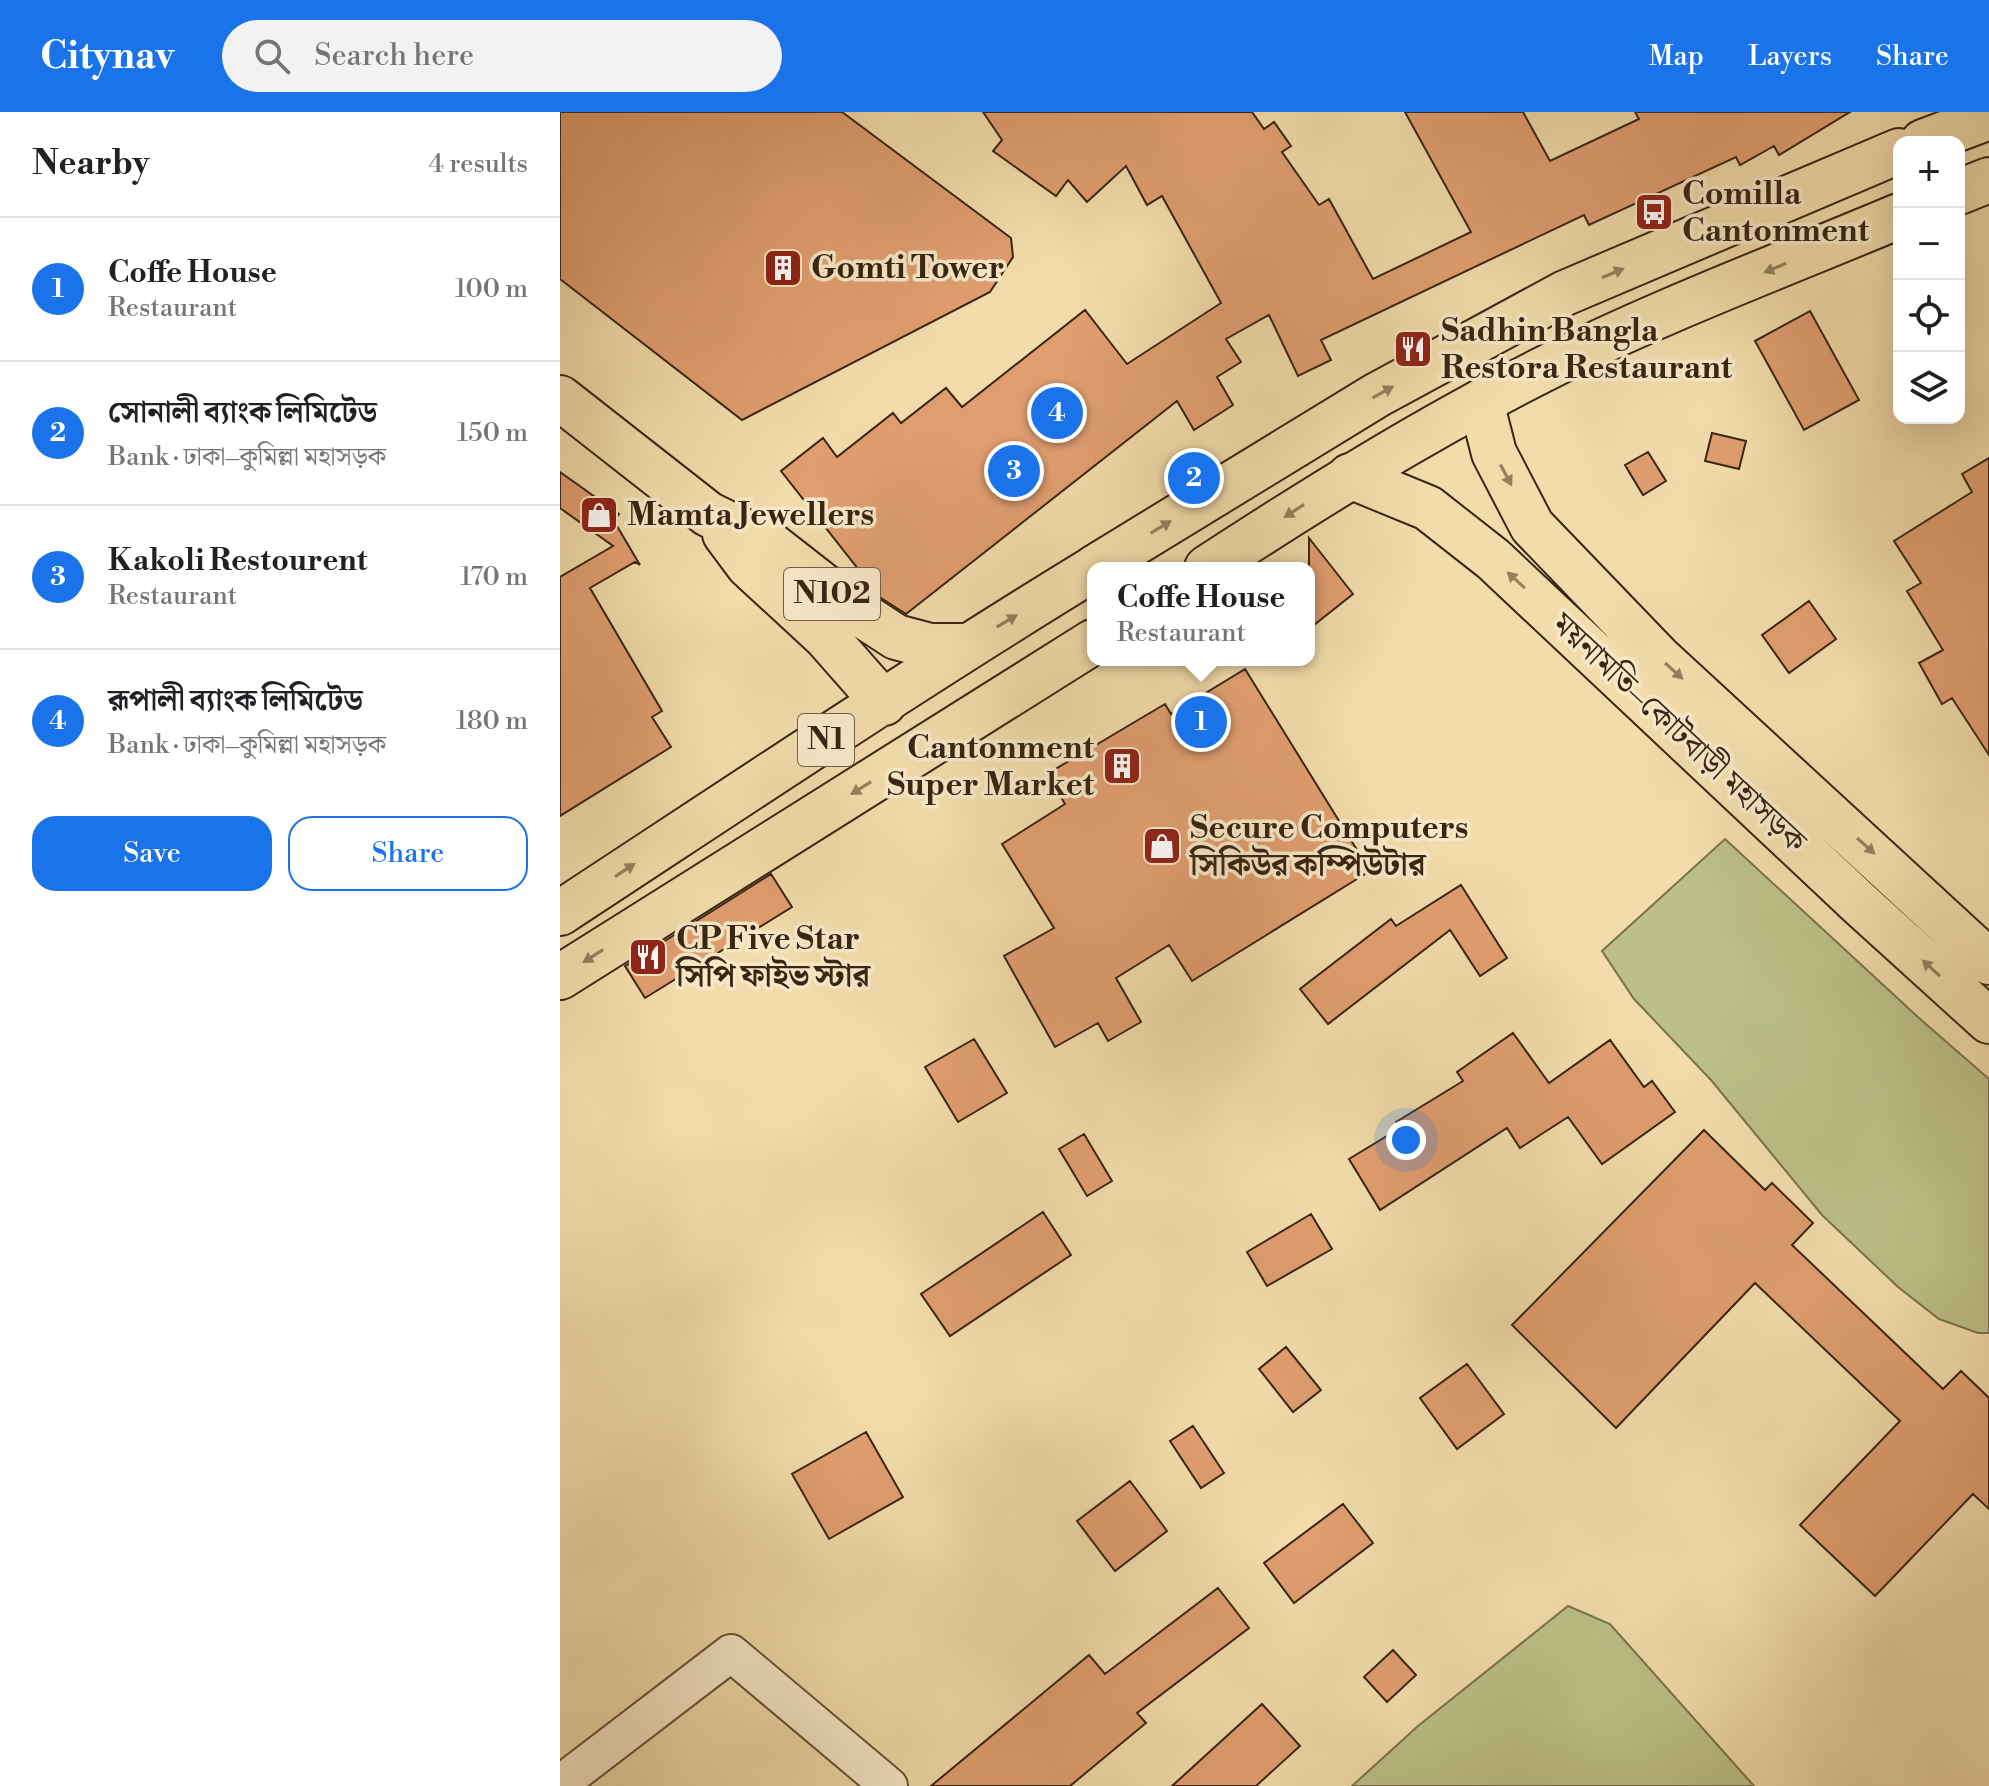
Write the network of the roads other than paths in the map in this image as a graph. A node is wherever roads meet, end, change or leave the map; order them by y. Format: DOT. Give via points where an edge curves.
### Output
graph roads {
  1 [pos="1989,117"];
  2 [pos="1939,136"];
  3 [pos="1893,154"];
  4 [pos="1989,180"];
  5 [pos="1965,190"];
  6 [pos="1893,219"];
  7 [pos="560,398"];
  8 [pos="1481,402"];
  9 [pos="1350,476"];
  10 [pos="708,514"];
  11 [pos="1104,562"];
  12 [pos="1216,562"];
  13 [pos="1087,572"];
  14 [pos="825,636"];
  15 [pos="965,646"];
  16 [pos="1087,646"];
  17 [pos="884,703"];
  18 [pos="764,779"];
  19 [pos="560,913"];
  20 [pos="1989,962"];
  21 [pos="560,977"];
  22 [pos="1989,1021"];
  23 [pos="560,1784"];
  24 [pos="889,1786"];
  1 -- 2 [label="main road"];
  11 -- 3 [label="main road, N1, one-way" via="1377,395 1565,293"];
  4 -- 5 [label="main road"];
  6 -- 8 [label="main road, one-way" via="1648,322"];
  7 -- 10 [label="main road, N102"];
  8 -- 9 [label="main road"];
  8 -- 20 [label="main road, ময়নামতি–কোটবাড়ী মহাসড়ক, one-way" via="1494,453 1532,526 1659,658"];
  9 -- 12 [label="main road, one-way"];
  22 -- 9 [label="main road, ময়নামতি–কোটবাড়ী মহাসড়ক, one-way" via="1493,559 1428,508"];
  10 -- 14 [label="main road, N102" via="748,565"];
  10 -- 15 [label="main road, N102" via="771,545 896,637 930,646"];
  15 -- 13 [label="main road, N1, one-way"];
  14 -- 17 [label="main road, N102"];
  14 -- 18 [label="main road" via="837,663 835,706 813,740"];
  15 -- 17 [label="main road, N1"];
  16 -- 21 [label="main road, N1, one-way"];
  17 -- 18 [label="main road, N1"];
  19 -- 18 [label="main road, N1, one-way"];
  23 -- 24 [label="street" via="731,1653"];
}
